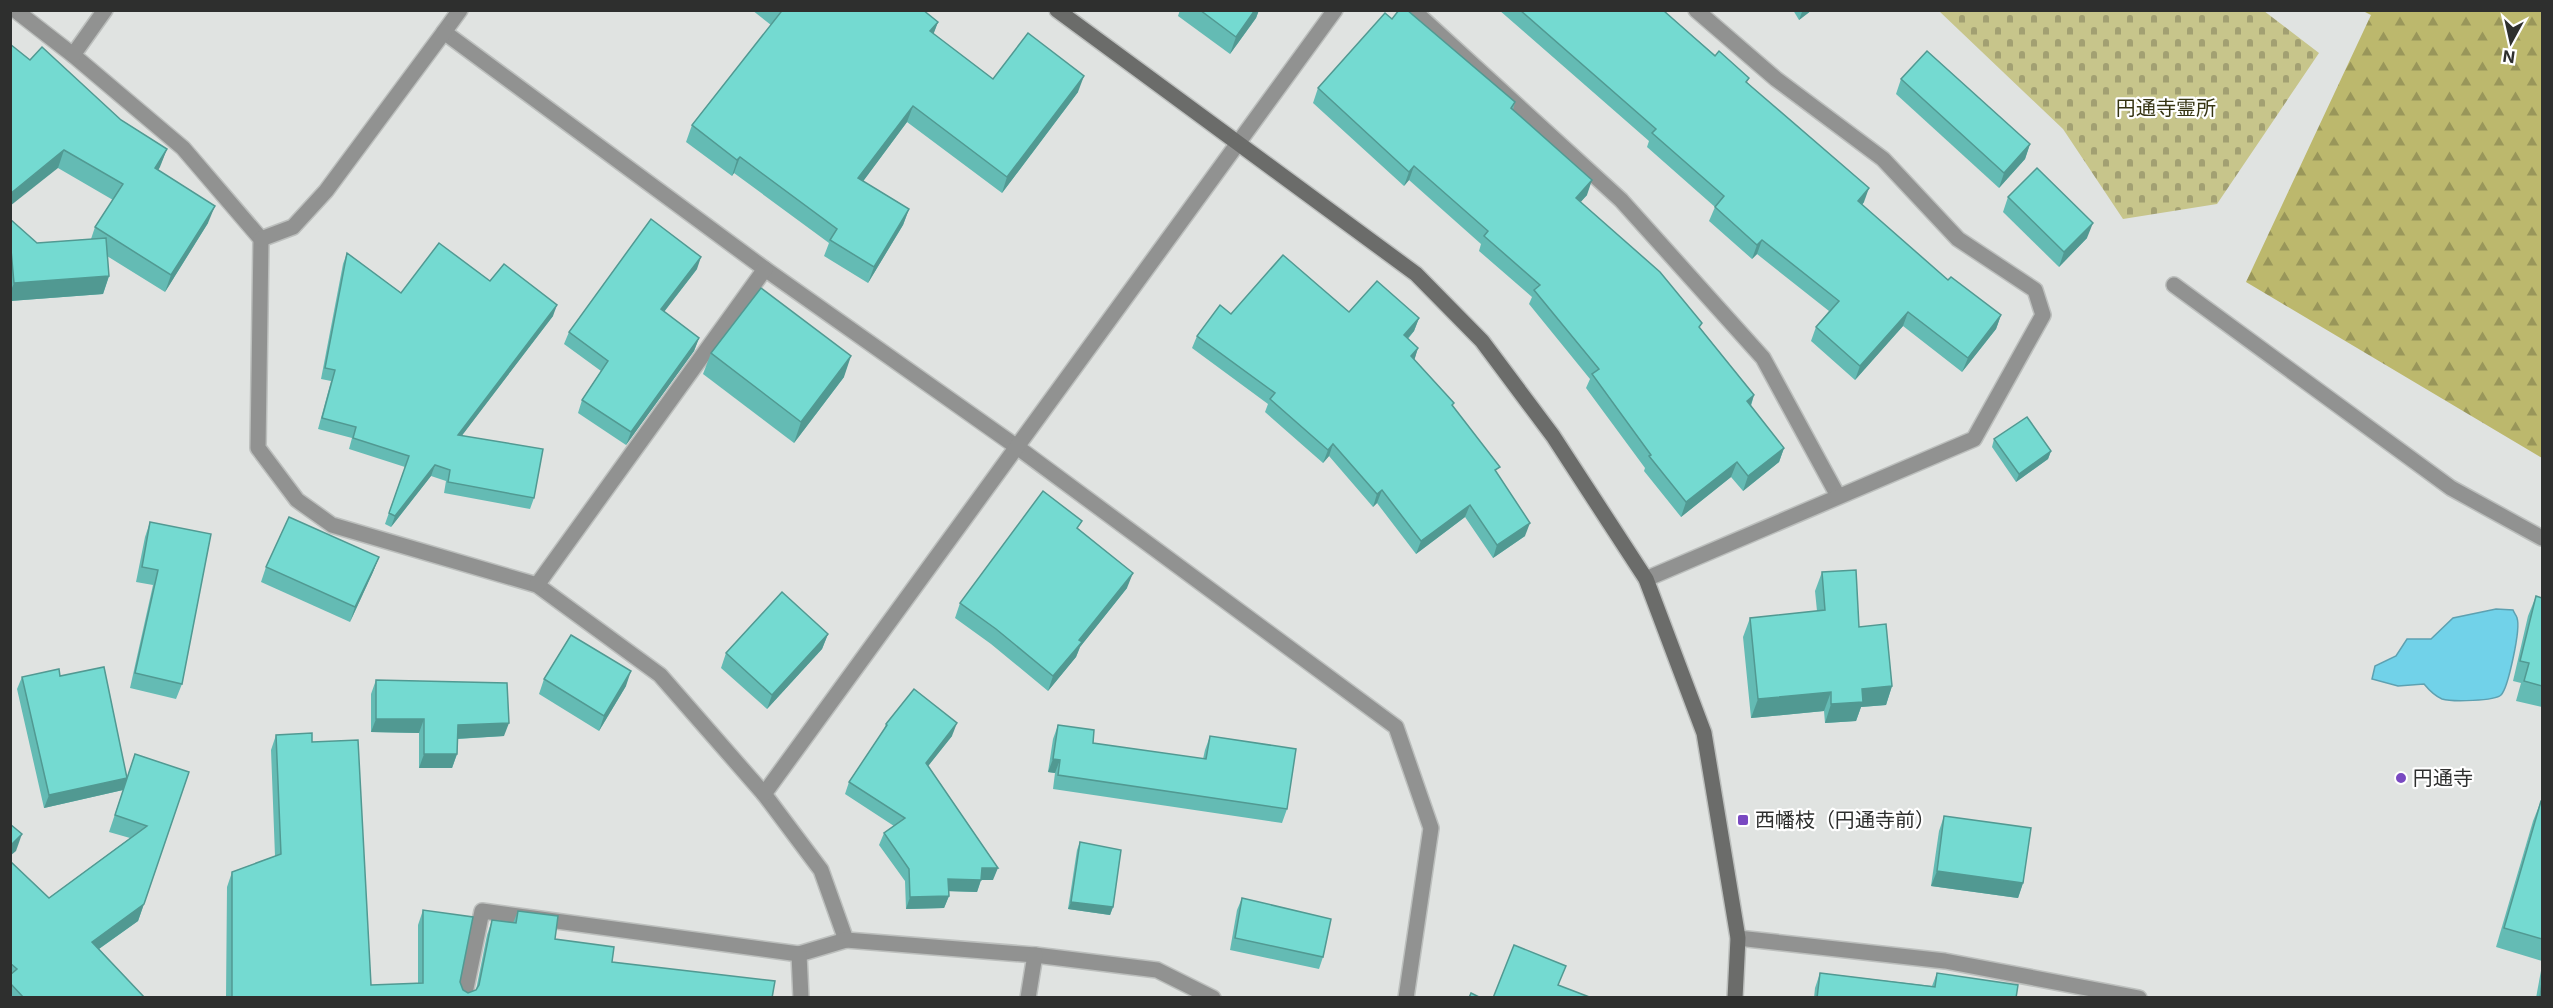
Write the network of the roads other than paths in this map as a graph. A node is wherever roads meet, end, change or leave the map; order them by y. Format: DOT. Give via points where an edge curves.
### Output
graph roads {
  1 [pos="15,10"];
  2 [pos="105,10"];
  3 [pos="460,10"];
  4 [pos="1057,10"];
  5 [pos="1335,10"];
  6 [pos="1413,10"];
  7 [pos="1696,10"];
  8 [pos="444,32"];
  9 [pos="73,55"];
  10 [pos="1238,143"];
  11 [pos="261,239"];
  12 [pos="765,269"];
  13 [pos="2174,285"];
  14 [pos="1017,447"];
  15 [pos="1838,496"];
  16 [pos="2542,538"];
  17 [pos="1646,579"];
  18 [pos="537,585"];
  19 [pos="764,794"];
  20 [pos="1738,938"];
  21 [pos="846,940"];
  22 [pos="799,954"];
  23 [pos="1035,955"];
  24 [pos="464,998"];
  25 [pos="801,998"];
  26 [pos="1028,998"];
  27 [pos="1213,998"];
  28 [pos="1406,998"];
  29 [pos="1735,998"];
  30 [pos="2139,998"];
  1 -- 9 [label="street"];
  2 -- 9 [label="street"];
  3 -- 8 [label="street"];
  4 -- 10 [label="street"];
  5 -- 10 [label="street"];
  6 -- 15 [label="street" via="1621,201 1763,358"];
  7 -- 15 [label="street" via="1776,79 1883,159 1958,239 2035,290 2043,315 1974,439"];
  8 -- 11 [label="street" via="326,191 293,227"];
  8 -- 12 [label="street"];
  9 -- 11 [label="street" via="183,148"];
  10 -- 14 [label="street"];
  10 -- 17 [label="street" via="1416,274 1482,341 1553,436"];
  11 -- 18 [label="street" via="258,448 297,500 332,525"];
  12 -- 14 [label="street"];
  12 -- 18 [label="street"];
  13 -- 16 [label="street" via="2451,488"];
  14 -- 19 [label="street"];
  14 -- 28 [label="street" via="1396,727 1431,828"];
  15 -- 17 [label="street"];
  17 -- 20 [label="street" via="1704,734"];
  18 -- 19 [label="street" via="660,675"];
  19 -- 21 [label="street" via="821,870"];
  20 -- 29 [label="street"];
  20 -- 30 [label="street" via="1945,962"];
  21 -- 22 [label="street"];
  21 -- 23 [label="street"];
  22 -- 24 [label="street" via="482,911"];
  22 -- 25 [label="street"];
  23 -- 26 [label="street"];
  23 -- 27 [label="street" via="1157,969"];
}
